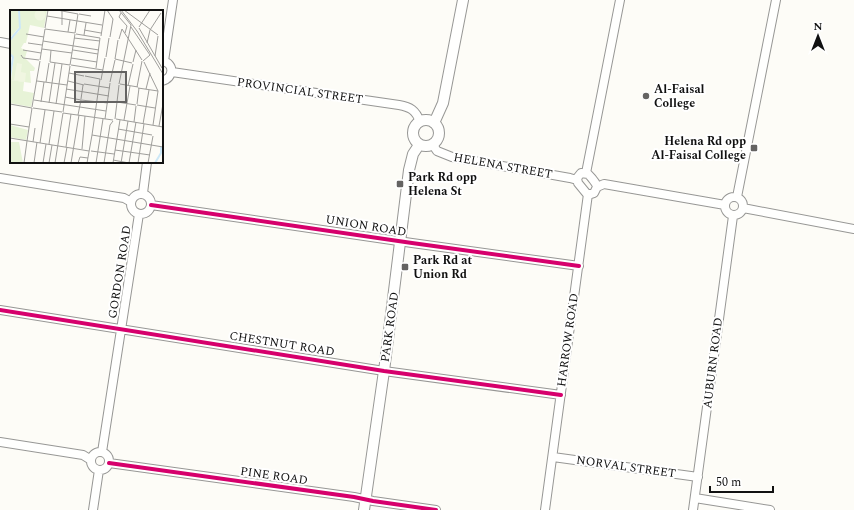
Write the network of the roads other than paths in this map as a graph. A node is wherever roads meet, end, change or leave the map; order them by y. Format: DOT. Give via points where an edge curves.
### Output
graph roads {
  1 [pos="173,0"];
  2 [pos="464,0"];
  3 [pos="620,0"];
  4 [pos="776,0"];
  5 [pos="0,42"];
  6 [pos="10,44"];
  7 [pos="163,61"];
  8 [pos="172,72"];
  9 [pos="163,81"];
  10 [pos="420,122"];
  11 [pos="434,123"];
  12 [pos="419,145"];
  13 [pos="433,145"];
  14 [pos="147,163"];
  15 [pos="586,173"];
  16 [pos="0,178"];
  17 [pos="577,180"];
  18 [pos="597,187"];
  19 [pos="142,193"];
  20 [pos="588,194"];
  21 [pos="736,197"];
  22 [pos="131,202"];
  23 [pos="151,205"];
  24 [pos="725,205"];
  25 [pos="743,208"];
  26 [pos="140,214"];
  27 [pos="733,216"];
  28 [pos="854,229"];
  29 [pos="401,241"];
  30 [pos="579,266"];
  31 [pos="0,310"];
  32 [pos="121,330"];
  33 [pos="384,371"];
  34 [pos="561,395"];
  35 [pos="0,442"];
  36 [pos="102,452"];
  37 [pos="553,457"];
  38 [pos="91,460"];
  39 [pos="110,463"];
  40 [pos="99,470"];
  41 [pos="698,477"];
  42 [pos="695,498"];
  43 [pos="365,500"];
  44 [pos="93,510"];
  45 [pos="364,510"];
  46 [pos="436,510"];
  47 [pos="545,510"];
  48 [pos="694,510"];
  49 [pos="770,510"];
  1 -- 7 [label="street"];
  2 -- 11 [label="street" via="443,103"];
  3 -- 15 [label="street"];
  4 -- 21 [label="street"];
  5 -- 6 [label="street"];
  7 -- 8 [label="street" via="171,66"];
  8 -- 9 [label="street" via="169,78"];
  8 -- 10 [label="street, PROVINCIAL STREET" via="399,105 414,110"];
  10 -- 11 [label="street" via="427,120"];
  10 -- 12 [label="street" via="413,133 413,138"];
  11 -- 13 [label="street" via="439,134"];
  12 -- 13 [label="street"];
  12 -- 29 [label="street, PARK ROAD" via="413,154 409,170"];
  13 -- 17 [label="street, HELENA STREET" via="437,152 452,157"];
  14 -- 19 [label="street"];
  15 -- 17 [label="street" via="579,175"];
  15 -- 18 [label="street" via="596,182"];
  16 -- 22 [label="street" via="124,198"];
  17 -- 20 [label="street"];
  18 -- 20 [label="street" via="594,193"];
  18 -- 24 [label="street" via="604,184"];
  19 -- 22 [label="street" via="136,194"];
  19 -- 23 [label="street" via="150,199"];
  20 -- 30 [label="street, HARROW ROAD"];
  21 -- 24 [label="street" via="728,200"];
  21 -- 25 [label="street" via="741,200"];
  22 -- 26 [label="street" via="132,208"];
  23 -- 26 [label="street" via="146,213"];
  23 -- 29 [label="street, UNION ROAD"];
  24 -- 27 [label="street" via="728,213"];
  25 -- 27 [label="street" via="741,213"];
  25 -- 28 [label="street"];
  26 -- 32 [label="street, GORDON ROAD"];
  27 -- 41 [label="street, AUBURN ROAD"];
  29 -- 30 [label="street, UNION ROAD"];
  29 -- 33 [label="street, PARK ROAD"];
  30 -- 34 [label="street, HARROW ROAD"];
  31 -- 32 [label="street, CHESTNUT ROAD"];
  32 -- 33 [label="street, CHESTNUT ROAD"];
  32 -- 36 [label="street, GORDON ROAD"];
  33 -- 34 [label="street, CHESTNUT ROAD"];
  33 -- 43 [label="street, PARK ROAD"];
  34 -- 37 [label="street, HARROW ROAD"];
  35 -- 38 [label="street" via="83,455"];
  36 -- 38 [label="street" via="95,454"];
  36 -- 39 [label="street"];
  37 -- 41 [label="street, NORVAL STREET"];
  37 -- 47 [label="street, HARROW ROAD"];
  38 -- 40 [label="street" via="93,467"];
  39 -- 40 [label="street" via="107,468"];
  39 -- 43 [label="street, PINE ROAD"];
  40 -- 44 [label="street"];
  41 -- 42 [label="street, AUBURN ROAD"];
  42 -- 48 [label="street, AUBURN ROAD"];
  42 -- 49 [label="street"];
  43 -- 45 [label="street, PARK ROAD"];
  43 -- 46 [label="street, PINE ROAD"];
}
